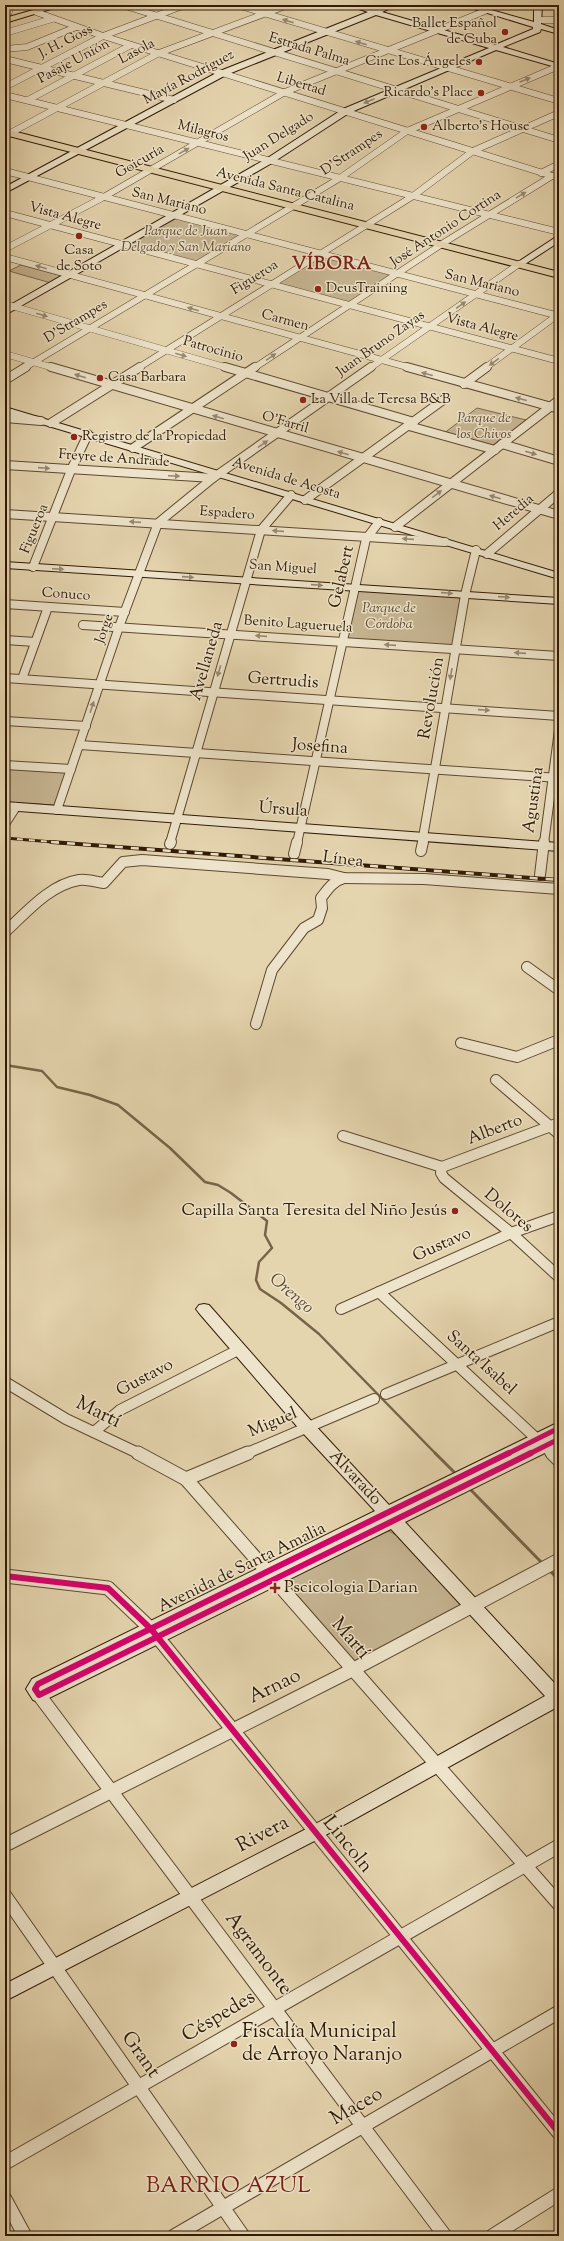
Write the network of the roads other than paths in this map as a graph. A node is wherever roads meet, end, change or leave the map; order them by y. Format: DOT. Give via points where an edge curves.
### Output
graph roads {
  1 [pos="60,5"];
  2 [pos="122,5"];
  3 [pos="185,5"];
  4 [pos="237,5"];
  5 [pos="288,5"];
  6 [pos="351,5"];
  7 [pos="392,5"];
  8 [pos="465,5"];
  9 [pos="538,5"];
  10 [pos="485,10"];
  11 [pos="36,12"];
  12 [pos="375,12"];
  13 [pos="265,14"];
  14 [pos="155,16"];
  15 [pos="52,19"];
  16 [pos="559,20"];
  17 [pos="5,21"];
  18 [pos="76,27"];
  19 [pos="538,27"];
  20 [pos="437,30"];
  21 [pos="325,32"];
  22 [pos="559,32"];
  23 [pos="5,33"];
  24 [pos="214,34"];
  25 [pos="103,36"];
  26 [pos="131,45"];
  27 [pos="27,47"];
  28 [pos="495,47"];
  29 [pos="5,48"];
  30 [pos="387,51"];
  31 [pos="274,52"];
  32 [pos="159,53"];
  33 [pos="5,59"];
  34 [pos="13,61"];
  35 [pos="5,64"];
  36 [pos="559,66"];
  37 [pos="41,68"];
  38 [pos="447,68"];
  39 [pos="336,71"];
  40 [pos="223,73"];
  41 [pos="74,76"];
  42 [pos="105,83"];
  43 [pos="5,87"];
  44 [pos="509,87"];
  45 [pos="398,89"];
  46 [pos="285,92"];
  47 [pos="5,94"];
  48 [pos="28,100"];
  49 [pos="174,100"];
  50 [pos="559,102"];
  51 [pos="59,108"];
  52 [pos="460,109"];
  53 [pos="346,111"];
  54 [pos="559,113"];
  55 [pos="128,125"];
  56 [pos="524,129"];
  57 [pos="407,131"];
  58 [pos="7,134"];
  59 [pos="559,140"];
  60 [pos="198,143"];
  61 [pos="473,151"];
  62 [pos="76,152"];
  63 [pos="269,161"];
  64 [pos="559,164"];
  65 [pos="150,170"];
  66 [pos="5,172"];
  67 [pos="541,173"];
  68 [pos="552,176"];
  69 [pos="29,178"];
  70 [pos="340,178"];
  71 [pos="559,178"];
  72 [pos="220,188"];
  73 [pos="5,190"];
  74 [pos="413,196"];
  75 [pos="102,198"];
  76 [pos="292,207"];
  77 [pos="5,213"];
  78 [pos="487,215"];
  79 [pos="174,216"];
  80 [pos="50,225"];
  81 [pos="367,225"];
  82 [pos="559,232"];
  83 [pos="247,234"];
  84 [pos="559,238"];
  85 [pos="442,244"];
  86 [pos="122,245"];
  87 [pos="5,249"];
  88 [pos="320,254"];
  89 [pos="5,257"];
  90 [pos="519,264"];
  91 [pos="196,265"];
  92 [pos="398,274"];
  93 [pos="69,275"];
  94 [pos="559,275"];
  95 [pos="270,284"];
  96 [pos="476,294"];
  97 [pos="143,296"];
  98 [pos="5,304"];
  99 [pos="350,305"];
  100 [pos="15,306"];
  101 [pos="5,312"];
  102 [pos="558,315"];
  103 [pos="220,317"];
  104 [pos="429,327"];
  105 [pos="89,328"];
  106 [pos="299,339"];
  107 [pos="513,349"];
  108 [pos="165,350"];
  109 [pos="5,354"];
  110 [pos="381,361"];
  111 [pos="559,361"];
  112 [pos="33,362"];
  113 [pos="247,373"];
  114 [pos="5,380"];
  115 [pos="464,384"];
  116 [pos="111,386"];
  117 [pos="330,397"];
  118 [pos="446,398"];
  119 [pos="559,400"];
  120 [pos="550,407"];
  121 [pos="192,409"];
  122 [pos="559,409"];
  123 [pos="5,410"];
  124 [pos="5,418"];
  125 [pos="46,422"];
  126 [pos="411,424"];
  127 [pos="88,434"];
  128 [pos="278,434"];
  129 [pos="502,444"];
  130 [pos="133,448"];
  131 [pos="495,450"];
  132 [pos="362,459"];
  133 [pos="559,461"];
  134 [pos="5,465"];
  135 [pos="71,470"];
  136 [pos="216,476"];
  137 [pos="450,484"];
  138 [pos="559,493"];
  139 [pos="291,495"];
  140 [pos="305,500"];
  141 [pos="539,509"];
  142 [pos="5,514"];
  143 [pos="559,515"];
  144 [pos="54,517"];
  145 [pos="379,522"];
  146 [pos="158,523"];
  147 [pos="395,527"];
  148 [pos="261,530"];
  149 [pos="367,537"];
  150 [pos="447,542"];
  151 [pos="476,550"];
  152 [pos="487,554"];
  153 [pos="5,565"];
  154 [pos="33,567"];
  155 [pos="139,573"];
  156 [pos="559,576"];
  157 [pos="245,580"];
  158 [pos="355,587"];
  159 [pos="465,595"];
  160 [pos="559,601"];
  161 [pos="5,604"];
  162 [pos="48,607"];
  163 [pos="125,612"];
  164 [pos="83,625"];
  165 [pos="119,627"];
  166 [pos="230,634"];
  167 [pos="5,640"];
  168 [pos="343,641"];
  169 [pos="35,642"];
  170 [pos="456,649"];
  171 [pos="559,656"];
  172 [pos="5,678"];
  173 [pos="22,679"];
  174 [pos="100,684"];
  175 [pos="213,692"];
  176 [pos="331,700"];
  177 [pos="445,708"];
  178 [pos="559,716"];
  179 [pos="5,721"];
  180 [pos="86,726"];
  181 [pos="559,730"];
  182 [pos="80,745"];
  183 [pos="197,754"];
  184 [pos="316,761"];
  185 [pos="5,764"];
  186 [pos="71,769"];
  187 [pos="434,770"];
  188 [pos="556,778"];
  189 [pos="11,806"];
  190 [pos="57,810"];
  191 [pos="178,820"];
  192 [pos="5,824"];
  193 [pos="300,828"];
  194 [pos="424,837"];
  195 [pos="170,844"];
  196 [pos="544,846"];
  197 [pos="559,847"];
  198 [pos="421,851"];
  199 [pos="294,854"];
  200 [pos="540,875"];
  201 [pos="344,878"];
  202 [pos="559,889"];
  203 [pos="5,932"];
  204 [pos="527,967"];
  205 [pos="559,990"];
  206 [pos="256,1024"];
  207 [pos="559,1040"];
  208 [pos="461,1043"];
  209 [pos="496,1080"];
  210 [pos="555,1125"];
  211 [pos="559,1134"];
  212 [pos="343,1136"];
  213 [pos="442,1167"];
  214 [pos="559,1216"];
  215 [pos="511,1234"];
  216 [pos="559,1277"];
  217 [pos="379,1292"];
  218 [pos="204,1309"];
  219 [pos="341,1309"];
  220 [pos="559,1322"];
  221 [pos="238,1350"];
  222 [pos="457,1365"];
  223 [pos="5,1382"];
  224 [pos="386,1394"];
  225 [pos="374,1399"];
  226 [pos="307,1427"];
  227 [pos="559,1428"];
  228 [pos="94,1432"];
  229 [pos="548,1441"];
  230 [pos="559,1460"];
  231 [pos="186,1479"];
  232 [pos="391,1516"];
  233 [pos="557,1561"];
  234 [pos="270,1575"];
  235 [pos="5,1576"];
  236 [pos="473,1607"];
  237 [pos="154,1633"];
  238 [pos="352,1670"];
  239 [pos="40,1695"];
  240 [pos="558,1697"];
  241 [pos="232,1730"];
  242 [pos="437,1766"];
  243 [pos="112,1791"];
  244 [pos="316,1832"];
  245 [pos="5,1845"];
  246 [pos="559,1846"];
  247 [pos="525,1866"];
  248 [pos="5,1896"];
  249 [pos="190,1898"];
  250 [pos="559,1904"];
  251 [pos="400,1937"];
  252 [pos="55,1968"];
  253 [pos="5,1993"];
  254 [pos="274,2008"];
  255 [pos="559,2012"];
  256 [pos="493,2052"];
  257 [pos="139,2088"];
  258 [pos="363,2127"];
  259 [pos="559,2133"];
  260 [pos="5,2163"];
  261 [pos="559,2194"];
  262 [pos="5,2199"];
  263 [pos="223,2208"];
  264 [pos="25,2236"];
  265 [pos="174,2236"];
  266 [pos="243,2236"];
  267 [pos="445,2236"];
  268 [pos="492,2236"];
  1 -- 11 [label="main road"];
  2 -- 14 [label="street, Estrada Palma"];
  3 -- 14 [label="street, J. H. Goss"];
  4 -- 13 [label="street"];
  5 -- 13 [label="street, Lasola"];
  6 -- 12 [label="street"];
  7 -- 12 [label="street, Mayía Rodríguez"];
  8 -- 10 [label="street"];
  9 -- 19 [label="street"];
  10 -- 19 [label="street"];
  10 -- 20 [label="street, Goicuría"];
  11 -- 15 [label="street, Libertad"];
  11 -- 17 [label="main road"];
  12 -- 20 [label="street"];
  12 -- 21 [label="street, Mayía Rodríguez"];
  21 -- 13 [label="street, one-way"];
  13 -- 24 [label="street, Lasola"];
  14 -- 24 [label="street, Estrada Palma"];
  14 -- 25 [label="street, J. H. Goss"];
  15 -- 18 [label="street, Libertad"];
  15 -- 23 [label="street"];
  16 -- 19 [label="street"];
  18 -- 25 [label="street, Libertad"];
  18 -- 27 [label="street"];
  19 -- 22 [label="street"];
  19 -- 28 [label="street, Juan Delgado"];
  20 -- 28 [label="street"];
  20 -- 30 [label="street, Goicuría"];
  30 -- 21 [label="street, one-way"];
  21 -- 31 [label="street, Mayía Rodríguez"];
  24 -- 31 [label="street, Estrada Palma"];
  24 -- 32 [label="street, Lasola"];
  25 -- 26 [label="street, Libertad"];
  25 -- 37 [label="street, J. H. Goss"];
  26 -- 32 [label="street, Libertad"];
  26 -- 41 [label="street, Pasaje Unión"];
  27 -- 29 [label="street"];
  27 -- 34 [label="street" via="28,51"];
  28 -- 36 [label="street"];
  28 -- 38 [label="street, Juan Delgado"];
  30 -- 38 [label="street"];
  30 -- 39 [label="street, Goicuría"];
  31 -- 39 [label="street, Estrada Palma"];
  31 -- 40 [label="street, Mayía Rodríguez"];
  32 -- 40 [label="street, Libertad"];
  32 -- 42 [label="street, Lasola"];
  33 -- 34 [label="street"];
  34 -- 35 [label="street"];
  34 -- 37 [label="street"];
  44 -- 36 [label="street, D'Strampes, one-way"];
  37 -- 41 [label="street"];
  37 -- 43 [label="street, J. H. Goss"];
  38 -- 44 [label="street"];
  38 -- 45 [label="street, Juan Delgado"];
  39 -- 45 [label="street, Estrada Palma"];
  39 -- 46 [label="street, Goicuría"];
  40 -- 46 [label="street, Libertad"];
  40 -- 49 [label="street, Mayía Rodríguez"];
  41 -- 42 [label="street"];
  41 -- 48 [label="street, Pasaje Unión"];
  42 -- 49 [label="street"];
  42 -- 51 [label="street, Lasola"];
  44 -- 50 [label="street"];
  44 -- 52 [label="street, D'Strampes"];
  45 -- 52 [label="street, Estrada Palma"];
  45 -- 53 [label="street, Juan Delgado, one-way"];
  46 -- 53 [label="street, Libertad"];
  46 -- 60 [label="street, Goicuría"];
  47 -- 48 [label="street, Milagros"];
  48 -- 51 [label="street, Milagros"];
  49 -- 55 [label="street, Mayía Rodríguez"];
  51 -- 55 [label="street, Milagros"];
  51 -- 58 [label="street, Lasola"];
  52 -- 56 [label="street, Estrada Palma"];
  52 -- 57 [label="street, D'Strampes"];
  53 -- 57 [label="street, Libertad"];
  53 -- 63 [label="street, Juan Delgado"];
  54 -- 56 [label="street, Figueroa"];
  55 -- 60 [label="street, Milagros"];
  55 -- 62 [label="street, Mayía Rodríguez"];
  56 -- 59 [label="street, Estrada Palma"];
  56 -- 61 [label="street, Figueroa"];
  57 -- 61 [label="street, Libertad"];
  57 -- 70 [label="street, D'Strampes"];
  58 -- 62 [label="main road, Avenida Santa Catalina"];
  60 -- 63 [label="street, Milagros"];
  65 -- 60 [label="street, Goicuría, one-way"];
  61 -- 67 [label="street, Libertad"];
  61 -- 74 [label="street, Figueroa"];
  62 -- 65 [label="main road, Avenida Santa Catalina"];
  62 -- 69 [label="street, Mayía Rodríguez"];
  63 -- 70 [label="street, Milagros"];
  63 -- 72 [label="street, Juan Delgado"];
  64 -- 67 [label="street"];
  65 -- 72 [label="main road, Avenida Santa Catalina"];
  65 -- 75 [label="street, Goicuría"];
  66 -- 69 [label="street, San Mariano"];
  67 -- 68 [label="street, Libertad"];
  68 -- 71 [label="street, Libertad"];
  78 -- 68 [label="street, José Antonio Cortina, one-way"];
  69 -- 73 [label="street, Mayía Rodríguez"];
  69 -- 75 [label="street, San Mariano"];
  70 -- 74 [label="street, Milagros"];
  70 -- 76 [label="street, D'Strampes"];
  72 -- 76 [label="main road, Avenida Santa Catalina"];
  72 -- 79 [label="street, Juan Delgado"];
  74 -- 78 [label="street, Milagros"];
  74 -- 81 [label="street, Figueroa"];
  75 -- 79 [label="street, San Mariano"];
  75 -- 80 [label="street, Goicuría"];
  76 -- 81 [label="main road, Avenida Santa Catalina"];
  76 -- 83 [label="street, D'Strampes"];
  77 -- 80 [label="street, Vista Alegre"];
  78 -- 82 [label="street, Milagros"];
  78 -- 85 [label="street, José Antonio Cortina"];
  79 -- 83 [label="street, San Mariano"];
  79 -- 86 [label="street, Juan Delgado"];
  80 -- 86 [label="street, Vista Alegre"];
  80 -- 87 [label="street, Goicuría"];
  81 -- 85 [label="main road, Avenida Santa Catalina"];
  81 -- 88 [label="street, Figueroa"];
  83 -- 88 [label="street, San Mariano"];
  83 -- 91 [label="street, D'Strampes"];
  84 -- 90 [label="street, Juan Bruno Zayas"];
  85 -- 90 [label="main road, Avenida Santa Catalina"];
  85 -- 92 [label="street, José Antonio Cortina"];
  86 -- 91 [label="street, Vista Alegre"];
  86 -- 93 [label="street, Juan Delgado"];
  88 -- 92 [label="street, San Mariano"];
  88 -- 95 [label="street, Figueroa"];
  93 -- 89 [label="street, Carmen, one-way"];
  90 -- 94 [label="main road, Avenida Santa Catalina"];
  90 -- 96 [label="street, Juan Bruno Zayas"];
  91 -- 95 [label="street, Vista Alegre"];
  91 -- 97 [label="street, D'Strampes"];
  92 -- 96 [label="street, San Mariano"];
  92 -- 99 [label="street, José Antonio Cortina"];
  93 -- 97 [label="street, Carmen"];
  93 -- 100 [label="street, Juan Delgado"];
  95 -- 99 [label="street, Vista Alegre"];
  95 -- 103 [label="street, Figueroa"];
  96 -- 102 [label="street, San Mariano"];
  104 -- 96 [label="street, Juan Bruno Zayas, one-way"];
  103 -- 97 [label="street, Carmen, one-way"];
  97 -- 105 [label="street, D'Strampes"];
  98 -- 100 [label="street, Patrocinio"];
  99 -- 104 [label="street, Vista Alegre"];
  99 -- 106 [label="street, José Antonio Cortina"];
  100 -- 101 [label="street, Juan Delgado"];
  100 -- 105 [label="street, Patrocinio, one-way"];
  102 -- 107 [label="street"];
  103 -- 106 [label="street, Carmen"];
  103 -- 108 [label="street, Figueroa"];
  104 -- 107 [label="street, Vista Alegre"];
  104 -- 110 [label="street, Juan Bruno Zayas"];
  105 -- 108 [label="street, Patrocinio"];
  105 -- 112 [label="street, D'Strampes"];
  106 -- 110 [label="street, Carmen"];
  113 -- 106 [label="street, José Antonio Cortina, one-way"];
  107 -- 111 [label="street, Vista Alegre"];
  107 -- 115 [label="street, one-way"];
  108 -- 113 [label="street, Patrocinio, one-way"];
  108 -- 116 [label="street, Figueroa"];
  109 -- 112 [label="street, O'Farril"];
  115 -- 110 [label="street, Carmen, one-way"];
  110 -- 117 [label="street, Juan Bruno Zayas"];
  112 -- 114 [label="street, D'Strampes"];
  116 -- 112 [label="street, O'Farril, one-way"];
  113 -- 117 [label="street, Patrocinio"];
  113 -- 121 [label="street, José Antonio Cortina"];
  120 -- 115 [label="street, Carmen, one-way"];
  116 -- 121 [label="street, O'Farril"];
  116 -- 125 [label="street, Figueroa"];
  117 -- 126 [label="street, Patrocinio"];
  117 -- 128 [label="street, Juan Bruno Zayas"];
  118 -- 126 [label="street"];
  119 -- 120 [label="street"];
  120 -- 122 [label="street, Carmen"];
  120 -- 129 [label="street"];
  128 -- 121 [label="street, O'Farril, one-way"];
  121 -- 130 [label="street, José Antonio Cortina"];
  123 -- 125 [label="street, Avenida de Acosta"];
  124 -- 125 [label="street"];
  125 -- 127 [label="street, Avenida de Acosta"];
  126 -- 131 [label="street, Patrocinio"];
  126 -- 132 [label="street"];
  127 -- 130 [label="street, Avenida de Acosta"];
  127 -- 135 [label="street, Figueroa"];
  132 -- 128 [label="street, O'Farril, one-way"];
  136 -- 128 [label="street, Juan Bruno Zayas, one-way"];
  129 -- 131 [label="street"];
  129 -- 133 [label="street, one-way"];
  130 -- 136 [label="street, Avenida de Acosta"];
  131 -- 137 [label="street"];
  132 -- 137 [label="street, O'Farril"];
  132 -- 140 [label="street"];
  134 -- 135 [label="street, Freyre de Andrade, one-way"];
  135 -- 136 [label="street, Freyre de Andrade, one-way"];
  135 -- 144 [label="street, Figueroa"];
  136 -- 139 [label="street, Avenida de Acosta"];
  136 -- 146 [label="street, Jorge"];
  141 -- 137 [label="street, O'Farril, one-way"];
  147 -- 137 [label="street, one-way"];
  138 -- 141 [label="street, Heredia"];
  139 -- 140 [label="street, Avenida de Acosta"];
  139 -- 148 [label="street, Avellaneda"];
  140 -- 145 [label="street, Avenida de Acosta"];
  141 -- 143 [label="street, O'Farril"];
  141 -- 152 [label="street, Heredia"];
  142 -- 144 [label="street, Espadero"];
  146 -- 144 [label="street, Espadero, one-way"];
  144 -- 154 [label="street, Figueroa"];
  145 -- 147 [label="street, Avenida de Acosta"];
  145 -- 149 [label="street, Gelabert"];
  146 -- 148 [label="street, Espadero"];
  146 -- 155 [label="street, Jorge"];
  147 -- 150 [label="street, Avenida de Acosta"];
  149 -- 148 [label="street, Espadero, one-way"];
  148 -- 157 [label="street, Avellaneda"];
  150 -- 149 [label="street, Espadero, one-way"];
  149 -- 158 [label="street, Gelabert"];
  150 -- 151 [label="street, Avenida de Acosta"];
  151 -- 152 [label="street, Avenida de Acosta"];
  151 -- 159 [label="street, Revolución"];
  152 -- 156 [label="street, Avenida de Acosta"];
  153 -- 154 [label="street, San Miguel"];
  154 -- 155 [label="street, San Miguel, one-way"];
  155 -- 157 [label="street, San Miguel, one-way"];
  155 -- 163 [label="street, Jorge"];
  157 -- 158 [label="street, San Miguel, one-way"];
  157 -- 166 [label="street, Avellaneda"];
  158 -- 159 [label="street, San Miguel, one-way"];
  158 -- 168 [label="street, Gelabert"];
  159 -- 160 [label="street, San Miguel, one-way"];
  159 -- 170 [label="street, Revolución"];
  161 -- 162 [label="street, Conuco"];
  162 -- 163 [label="street, Conuco"];
  162 -- 169 [label="street"];
  163 -- 165 [label="street, Jorge"];
  164 -- 165 [label="street, Benito Lagueruela"];
  165 -- 166 [label="street, Benito Lagueruela"];
  165 -- 174 [label="street, Jorge"];
  168 -- 166 [label="street, Benito Lagueruela, one-way"];
  166 -- 175 [label="street, Avellaneda, one-way"];
  167 -- 169 [label="street"];
  170 -- 168 [label="street, Benito Lagueruela, one-way"];
  168 -- 176 [label="street, Gelabert"];
  169 -- 173 [label="street"];
  171 -- 170 [label="street, Benito Lagueruela, one-way"];
  170 -- 177 [label="street, Revolución, one-way"];
  172 -- 173 [label="street, Gertrudis"];
  173 -- 174 [label="street, Gertrudis"];
  174 -- 175 [label="street, Gertrudis"];
  180 -- 174 [label="street, Jorge, one-way"];
  175 -- 176 [label="street, Gertrudis"];
  175 -- 183 [label="street, Avellaneda"];
  176 -- 177 [label="street, Gertrudis"];
  176 -- 184 [label="street, Gelabert"];
  177 -- 178 [label="street, Gertrudis, one-way"];
  177 -- 187 [label="street, Revolución"];
  179 -- 180 [label="street"];
  180 -- 182 [label="street, Jorge"];
  181 -- 188 [label="street, Agustina"];
  182 -- 183 [label="street, Josefina"];
  182 -- 186 [label="street, Jorge"];
  183 -- 184 [label="street, Josefina"];
  183 -- 191 [label="street, Avellaneda"];
  184 -- 187 [label="street, Josefina"];
  184 -- 193 [label="street, Gelabert"];
  185 -- 186 [label="street"];
  186 -- 190 [label="street, Jorge"];
  187 -- 188 [label="street, Josefina"];
  187 -- 194 [label="street, Revolución"];
  188 -- 196 [label="street, Agustina"];
  189 -- 190 [label="street, Úrsula"];
  189 -- 192 [label="street"];
  190 -- 191 [label="street, Úrsula"];
  191 -- 193 [label="street, Úrsula"];
  191 -- 195 [label="street, Avellaneda"];
  193 -- 194 [label="street, Úrsula"];
  193 -- 199 [label="street, Gelabert"];
  194 -- 196 [label="street, Úrsula"];
  194 -- 198 [label="street, Revolución"];
  196 -- 197 [label="street, Úrsula"];
  196 -- 200 [label="street, Agustina"];
  201 -- 202 [label="street, Línea" via="424,879"];
  201 -- 203 [label="street, Línea" via="328,874 150,860 124,862 104,883 80,880 60,888 28,909"];
  201 -- 206 [label="street" via="331,885 322,898 318,920 304,928 272,970"];
  204 -- 205 [label="street"];
  207 -- 208 [label="street" via="517,1057"];
  209 -- 210 [label="street"];
  210 -- 211 [label="street"];
  210 -- 213 [label="street, Alberto"];
  212 -- 213 [label="street"];
  213 -- 215 [label="street, Dolores" via="441,1174 444,1178"];
  214 -- 215 [label="street, Gustavo"];
  215 -- 216 [label="street, Dolores"];
  215 -- 217 [label="street, Gustavo"];
  217 -- 219 [label="street, Gustavo"];
  217 -- 222 [label="street, Santa Isabel"];
  218 -- 221 [label="street, Alvarado"];
  220 -- 222 [label="street"];
  221 -- 226 [label="street, Alvarado"];
  221 -- 228 [label="street, Gustavo" via="120,1410"];
  222 -- 224 [label="street"];
  222 -- 229 [label="street, Santa Isabel"];
  223 -- 228 [label="street, Martí" via="66,1419"];
  225 -- 226 [label="street, Miguel"];
  226 -- 231 [label="street, Miguel"];
  226 -- 232 [label="street, Alvarado"];
  227 -- 229 [label="street, Avenida de Santa Amalia"];
  228 -- 231 [label="street, Martí"];
  229 -- 230 [label="street, Santa Isabel"];
  229 -- 232 [label="street, Avenida de Santa Amalia"];
  231 -- 234 [label="street, Martí"];
  232 -- 234 [label="street, Avenida de Santa Amalia"];
  232 -- 236 [label="street, Alvarado"];
  233 -- 236 [label="street, Arnao"];
  234 -- 237 [label="street, Avenida de Santa Amalia"];
  234 -- 238 [label="street, Martí"];
  235 -- 237 [label="street, Lincoln" via="101,1586 113,1593"];
  236 -- 238 [label="street, Arnao"];
  236 -- 240 [label="street, Alvarado"];
  237 -- 239 [label="street, Avenida de Santa Amalia" via="38,1684 35,1689"];
  237 -- 241 [label="street, Lincoln"];
  238 -- 241 [label="street, Arnao"];
  238 -- 242 [label="street, Martí"];
  239 -- 243 [label="street, Agramonte"];
  240 -- 242 [label="street, Rivera"];
  241 -- 243 [label="street, Arnao"];
  241 -- 244 [label="street, Lincoln"];
  242 -- 244 [label="street, Rivera"];
  242 -- 247 [label="street, Martí"];
  243 -- 245 [label="street, Arnao"];
  243 -- 249 [label="street, Agramonte"];
  244 -- 249 [label="street, Rivera"];
  244 -- 251 [label="street, Lincoln"];
  246 -- 247 [label="street, Céspedes"];
  247 -- 250 [label="street, Martí"];
  247 -- 251 [label="street, Céspedes"];
  248 -- 252 [label="street, Grant"];
  249 -- 252 [label="street, Rivera"];
  249 -- 254 [label="street, Agramonte"];
  251 -- 254 [label="street, Céspedes"];
  251 -- 256 [label="street, Lincoln"];
  252 -- 253 [label="street, Rivera"];
  252 -- 257 [label="street, Grant"];
  254 -- 257 [label="street, Céspedes"];
  254 -- 258 [label="street, Agramonte"];
  255 -- 256 [label="street, Maceo"];
  256 -- 258 [label="street, Maceo"];
  256 -- 259 [label="street, Lincoln"];
  257 -- 260 [label="street, Céspedes"];
  257 -- 263 [label="street, Grant"];
  258 -- 263 [label="street, Maceo"];
  258 -- 267 [label="street, Agramonte"];
  261 -- 268 [label="street"];
  262 -- 264 [label="street"];
  263 -- 265 [label="street, Maceo"];
  263 -- 266 [label="street, Grant"];
}
